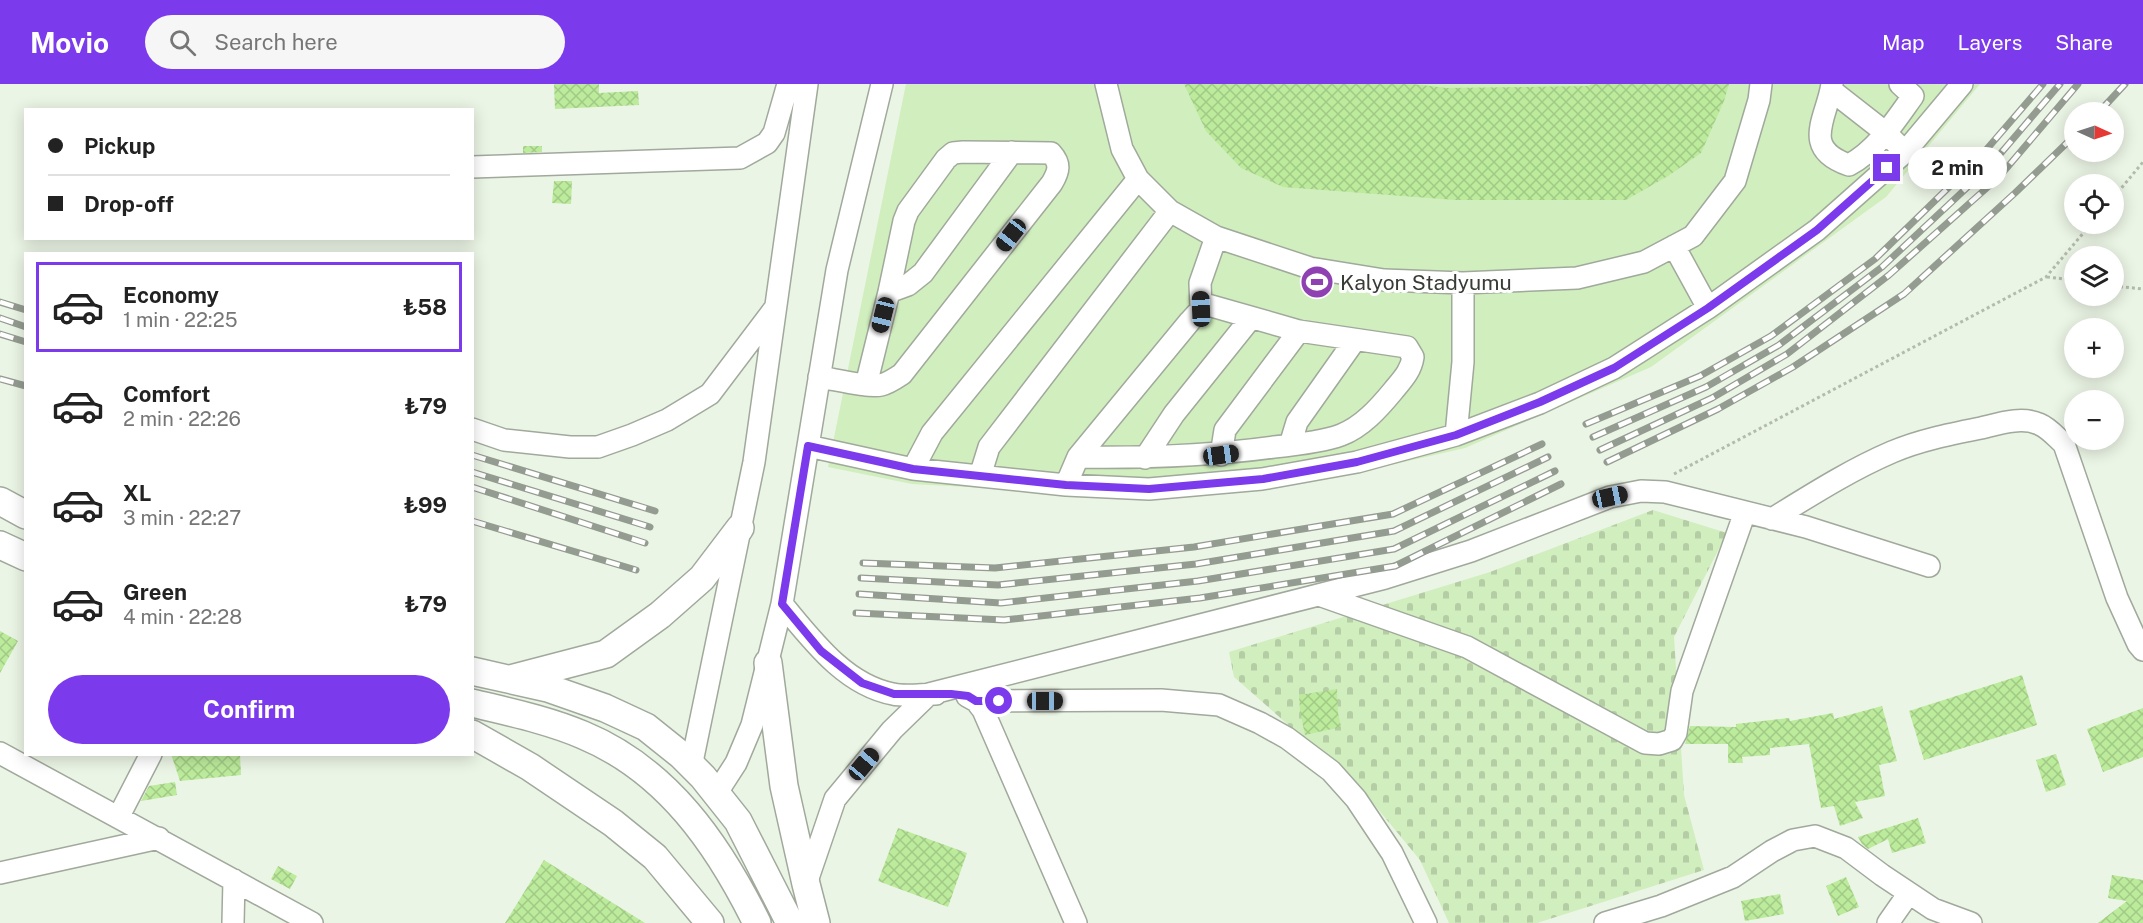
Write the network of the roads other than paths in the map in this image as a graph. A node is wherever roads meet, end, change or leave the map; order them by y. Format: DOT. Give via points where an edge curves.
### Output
graph roads {
  1 [pos="788,84"];
  2 [pos="807,84"];
  3 [pos="882,84"];
  4 [pos="1106,84"];
  5 [pos="1761,84"];
  6 [pos="1900,84"];
  7 [pos="1962,84"];
  8 [pos="1832,87"];
  9 [pos="1886,133"];
  10 [pos="1012,152"];
  11 [pos="1905,152"];
  12 [pos="474,166"];
  13 [pos="1138,179"];
  14 [pos="1170,211"];
  15 [pos="1216,237"];
  16 [pos="1674,246"];
  17 [pos="1464,283"];
  18 [pos="889,292"];
  19 [pos="776,308"];
  20 [pos="1708,308"];
  21 [pos="1201,309"];
  22 [pos="1251,318"];
  23 [pos="1299,331"];
  24 [pos="1355,340"];
  25 [pos="819,377"];
  26 [pos="866,385"];
  27 [pos="474,430"];
  28 [pos="1456,435"];
  29 [pos="1290,445"];
  30 [pos="808,446"];
  31 [pos="1221,455"];
  32 [pos="1078,458"];
  33 [pos="1145,458"];
  34 [pos="913,469"];
  35 [pos="980,476"];
  36 [pos="1066,485"];
  37 [pos="0,501"];
  38 [pos="1745,512"];
  39 [pos="24,513"];
  40 [pos="1772,519"];
  41 [pos="740,528"];
  42 [pos="0,545"];
  43 [pos="24,556"];
  44 [pos="1929,567"];
  45 [pos="1319,595"];
  46 [pos="782,604"];
  47 [pos="2143,650"];
  48 [pos="768,663"];
  49 [pos="474,671"];
  50 [pos="509,679"];
  51 [pos="929,694"];
  52 [pos="976,701"];
  53 [pos="474,704"];
  54 [pos="474,736"];
  55 [pos="0,753"];
  56 [pos="150,756"];
  57 [pos="691,766"];
  58 [pos="716,794"];
  59 [pos="682,807"];
  60 [pos="118,816"];
  61 [pos="159,838"];
  62 [pos="0,873"];
  63 [pos="234,880"];
  64 [pos="806,884"];
  65 [pos="1909,893"];
  66 [pos="233,923"];
  67 [pos="312,923"];
  68 [pos="710,923"];
  69 [pos="757,923"];
  70 [pos="790,923"];
  71 [pos="816,923"];
  72 [pos="1076,923"];
  73 [pos="1426,923"];
  74 [pos="1605,923"];
  75 [pos="1888,923"];
  76 [pos="1971,923"];
  1 -- 12 [label="street" via="774,133 767,142 740,158"];
  2 -- 19 [label="street"];
  3 -- 25 [label="street" via="837,270"];
  4 -- 13 [label="street" via="1122,149"];
  5 -- 16 [label="street" via="1735,181 1693,236"];
  6 -- 9 [label="street" via="1913,96"];
  7 -- 11 [label="street"];
  8 -- 9 [label="street"];
  8 -- 9 [label="street" via="1819,132 1820,141 1840,161 1849,165 1858,160"];
  9 -- 11 [label="street"];
  10 -- 18 [label="street" via="922,273 908,285"];
  10 -- 18 [label="street" via="953,153 946,159 908,212"];
  10 -- 26 [label="street" via="1051,153 1059,170 1052,183 902,374 879,386"];
  11 -- 20 [label="street" via="1817,230"];
  13 -- 14 [label="street"];
  13 -- 34 [label="street" via="932,433"];
  14 -- 15 [label="street"];
  14 -- 35 [label="street" via="989,447"];
  15 -- 17 [label="street" via="1310,268 1383,280"];
  15 -- 21 [label="street" via="1200,283"];
  16 -- 17 [label="street" via="1644,262 1577,278"];
  16 -- 20 [label="street"];
  17 -- 28 [label="street" via="1463,362"];
  18 -- 26 [label="street"];
  19 -- 27 [label="street" via="710,394 667,420 632,435 598,447 570,447 504,440"];
  19 -- 41 [label="street" via="754,462"];
  20 -- 28 [label="street" via="1614,368"];
  21 -- 22 [label="street" via="1219,307"];
  21 -- 32 [label="street"];
  22 -- 23 [label="street"];
  22 -- 33 [label="street" via="1174,414"];
  23 -- 24 [label="street"];
  23 -- 31 [label="street" via="1225,430"];
  24 -- 29 [label="street" via="1297,422"];
  24 -- 29 [label="street" via="1407,346 1413,357 1411,368 1363,422 1341,435"];
  25 -- 26 [label="street"];
  25 -- 30 [label="street"];
  28 -- 36 [label="street" via="1357,462 1263,479 1149,489"];
  29 -- 31 [label="street"];
  30 -- 34 [label="street"];
  30 -- 46 [label="street"];
  31 -- 33 [label="street"];
  32 -- 33 [label="street"];
  32 -- 36 [label="street"];
  34 -- 35 [label="street"];
  35 -- 36 [label="street"];
  37 -- 39 [label="main road"];
  38 -- 40 [label="street"];
  38 -- 45 [label="street" via="1665,492 1641,491 1610,497 1471,551"];
  38 -- 45 [label="street" via="1682,691 1676,733 1672,740 1659,744 1645,743 1467,647"];
  40 -- 44 [label="street"];
  40 -- 47 [label="street" via="1845,475 1894,452 2007,422 2038,423 2064,444 2117,598"];
  41 -- 50 [label="main road" via="702,578 606,654"];
  41 -- 57 [label="street"];
  42 -- 43 [label="main road"];
  45 -- 51 [label="street"];
  46 -- 48 [label="street"];
  46 -- 51 [label="street" via="821,651 862,683 894,694"];
  48 -- 58 [label="street" via="752,725 736,763"];
  48 -- 64 [label="main road" via="784,786"];
  49 -- 50 [label="main road"];
  50 -- 57 [label="main road" via="559,692 646,727"];
  51 -- 52 [label="street" via="962,694"];
  51 -- 64 [label="street" via="892,730 835,799"];
  52 -- 72 [label="street"];
  52 -- 73 [label="street" via="1161,700 1219,705 1260,723 1330,771 1356,799 1392,852"];
  53 -- 59 [label="main road" via="564,727 600,742 641,767"];
  54 -- 68 [label="main road" via="530,767 613,823 655,857"];
  55 -- 60 [label="street"];
  56 -- 60 [label="street"];
  57 -- 58 [label="main road"];
  57 -- 59 [label="main road"];
  58 -- 59 [label="main road"];
  58 -- 70 [label="main road" via="738,821"];
  59 -- 69 [label="main road" via="719,854"];
  60 -- 61 [label="street"];
  61 -- 62 [label="street"];
  61 -- 63 [label="street"];
  63 -- 66 [label="street"];
  63 -- 67 [label="street"];
  64 -- 71 [label="main road"];
  65 -- 74 [label="street" via="1846,848 1815,836 1793,840 1732,877 1661,906"];
  65 -- 75 [label="street"];
  65 -- 76 [label="street" via="1933,909"];
}
